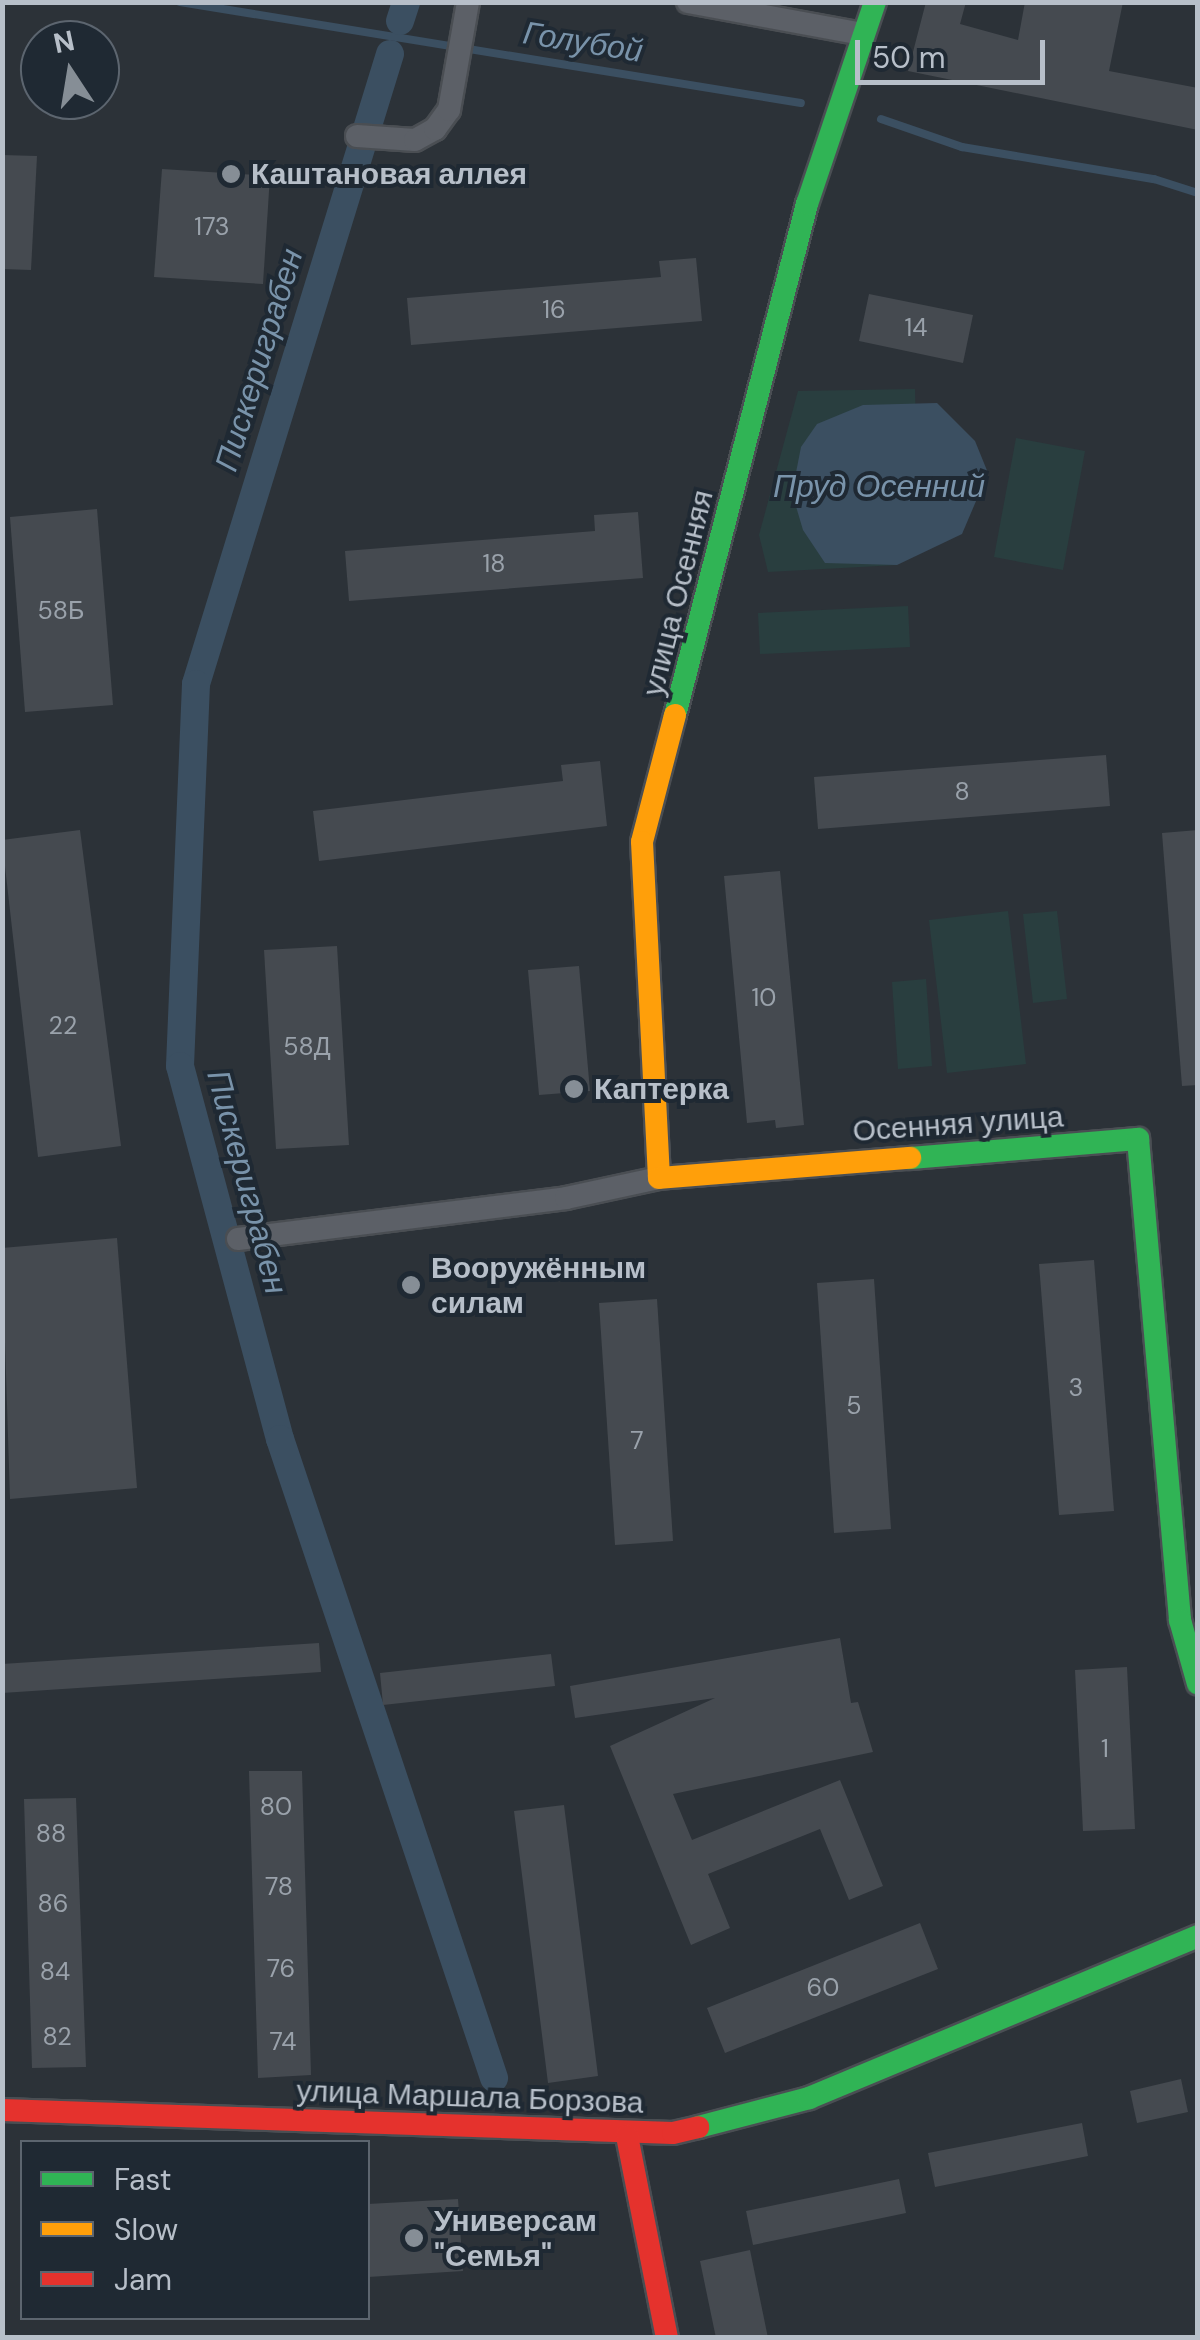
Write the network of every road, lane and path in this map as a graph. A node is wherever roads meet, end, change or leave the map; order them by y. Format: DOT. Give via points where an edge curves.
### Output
graph roads {
  1 [pos="468,2"];
  2 [pos="688,2"];
  3 [pos="875,2"];
  4 [pos="863,34"];
  5 [pos="366,136"];
  6 [pos="659,1178"];
  7 [pos="238,1238"];
  8 [pos="1198,1684"];
  9 [pos="1198,1936"];
  10 [pos="2,2110"];
  11 [pos="627,2136"];
  12 [pos="667,2338"];
  1 -- 5 [label="street" via="449,110 436,129 415,140"];
  2 -- 4 [label="street"];
  3 -- 4 [label="street, улица Осенняя"];
  4 -- 6 [label="street, улица Осенняя" via="807,204 642,842"];
  6 -- 7 [label="street, Осенняя улица" via="566,1198"];
  6 -- 8 [label="street, Осенняя улица" via="1138,1139 1180,1620"];
  9 -- 11 [label="street, улица Маршала Борзова" via="810,2098 707,2127"];
  10 -- 11 [label="street, улица Маршала Борзова"];
  11 -- 12 [label="street"];
}
